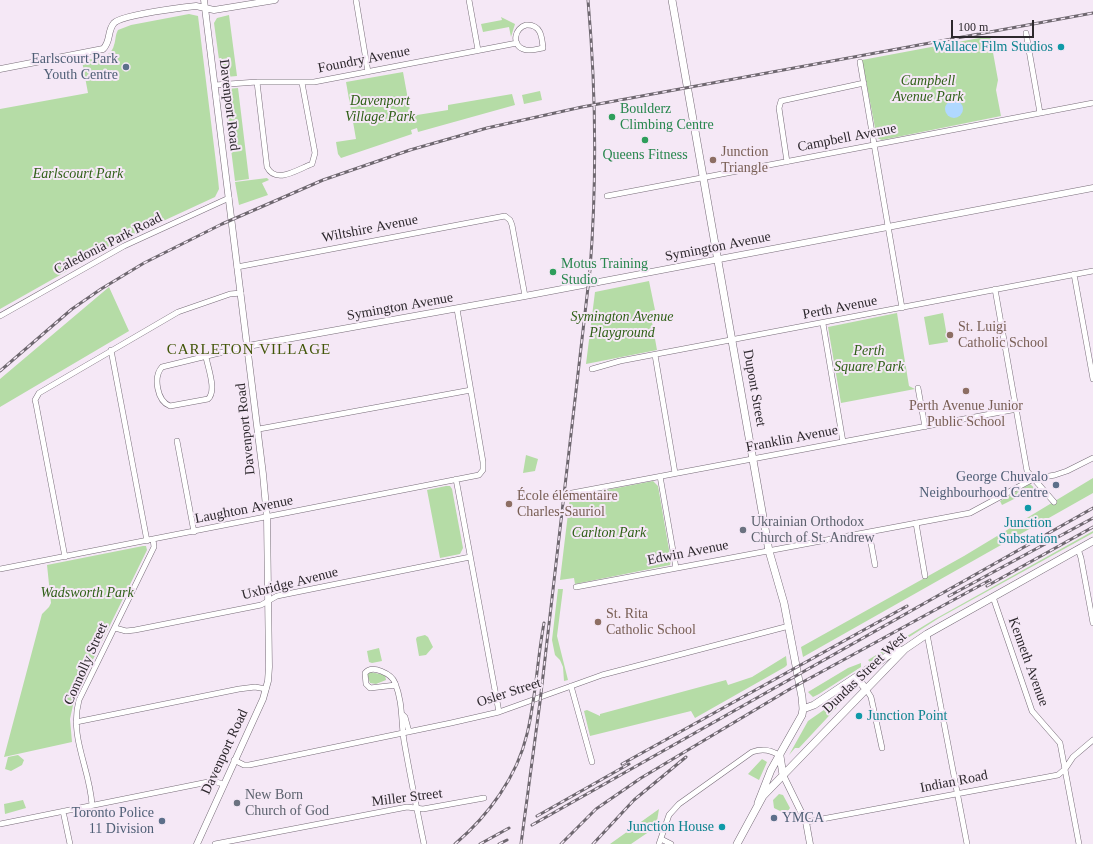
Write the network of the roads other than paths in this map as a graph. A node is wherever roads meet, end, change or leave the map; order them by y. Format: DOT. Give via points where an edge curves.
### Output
graph roads {
  1 [pos="204,0"];
  2 [pos="275,0"];
  3 [pos="356,0"];
  4 [pos="469,0"];
  5 [pos="672,0"];
  6 [pos="205,8"];
  7 [pos="1026,32"];
  8 [pos="517,43"];
  9 [pos="478,50"];
  10 [pos="860,62"];
  11 [pos="0,69"];
  12 [pos="368,72"];
  13 [pos="256,82"];
  14 [pos="302,83"];
  15 [pos="864,83"];
  16 [pos="215,85"];
  17 [pos="1093,103"];
  18 [pos="1040,113"];
  19 [pos="874,144"];
  20 [pos="787,162"];
  21 [pos="703,178"];
  22 [pos="1093,188"];
  23 [pos="607,196"];
  24 [pos="229,198"];
  25 [pos="889,226"];
  26 [pos="718,259"];
  27 [pos="237,267"];
  28 [pos="1093,271"];
  29 [pos="1074,274"];
  30 [pos="995,289"];
  31 [pos="241,293"];
  32 [pos="525,296"];
  33 [pos="902,308"];
  34 [pos="457,309"];
  35 [pos="0,316"];
  36 [pos="823,324"];
  37 [pos="732,340"];
  38 [pos="248,346"];
  39 [pos="112,350"];
  40 [pos="655,355"];
  41 [pos="206,358"];
  42 [pos="592,369"];
  43 [pos="1093,379"];
  44 [pos="918,388"];
  45 [pos="471,390"];
  46 [pos="1017,409"];
  47 [pos="925,426"];
  48 [pos="259,429"];
  49 [pos="177,441"];
  50 [pos="844,442"];
  51 [pos="1093,458"];
  52 [pos="754,459"];
  53 [pos="675,473"];
  54 [pos="660,476"];
  55 [pos="456,479"];
  56 [pos="1033,479"];
  57 [pos="572,493"];
  58 [pos="1054,502"];
  59 [pos="267,518"];
  60 [pos="916,523"];
  61 [pos="194,532"];
  62 [pos="869,532"];
  63 [pos="153,540"];
  64 [pos="147,541"];
  65 [pos="1093,541"];
  66 [pos="1078,549"];
  67 [pos="769,551"];
  68 [pos="65,556"];
  69 [pos="470,557"];
  70 [pos="875,564"];
  71 [pos="676,568"];
  72 [pos="0,569"];
  73 [pos="925,576"];
  74 [pos="576,587"];
  75 [pos="993,597"];
  76 [pos="268,602"];
  77 [pos="1093,623"];
  78 [pos="789,626"];
  79 [pos="115,628"];
  80 [pos="927,634"];
  81 [pos="905,649"];
  82 [pos="851,682"];
  83 [pos="396,685"];
  84 [pos="571,686"];
  85 [pos="266,689"];
  86 [pos="866,689"];
  87 [pos="804,709"];
  88 [pos="498,712"];
  89 [pos="76,722"];
  90 [pos="406,733"];
  91 [pos="1093,740"];
  92 [pos="882,748"];
  93 [pos="780,756"];
  94 [pos="234,760"];
  95 [pos="592,762"];
  96 [pos="1065,769"];
  97 [pos="783,775"];
  98 [pos="223,784"];
  99 [pos="958,794"];
  100 [pos="484,798"];
  101 [pos="92,804"];
  102 [pos="758,804"];
  103 [pos="418,808"];
  104 [pos="63,811"];
  105 [pos="806,822"];
  106 [pos="0,824"];
  107 [pos="660,842"];
  108 [pos="200,843"];
  109 [pos="70,844"];
  110 [pos="215,844"];
  111 [pos="424,844"];
  112 [pos="671,844"];
  113 [pos="737,844"];
  114 [pos="810,844"];
  115 [pos="967,844"];
  116 [pos="1079,844"];
  1 -- 6 [label="street, Davenport Road"];
  2 -- 6 [label="street" via="214,10"];
  3 -- 12 [label="street"];
  4 -- 9 [label="street"];
  5 -- 21 [label="main road, Dupont Street"];
  6 -- 11 [label="street" via="187,7 119,20 110,29 107,45 103,48"];
  6 -- 16 [label="street, Davenport Road"];
  7 -- 18 [label="street"];
  8 -- 8 [label="street" via="525,50 543,48 540,32 537,27 530,24 518,30"];
  8 -- 9 [label="street, Foundry Avenue"];
  9 -- 12 [label="street, Foundry Avenue"];
  10 -- 15 [label="street"];
  12 -- 14 [label="street, Foundry Avenue"];
  13 -- 14 [label="street, Foundry Avenue"];
  13 -- 14 [label="street" via="267,167 270,173 277,176 312,164 314,159"];
  13 -- 16 [label="street, Foundry Avenue"];
  15 -- 19 [label="street"];
  15 -- 20 [label="street" via="781,101 779,108"];
  16 -- 24 [label="street, Davenport Road"];
  17 -- 18 [label="street, Campbell Avenue"];
  18 -- 19 [label="street, Campbell Avenue"];
  19 -- 20 [label="street, Campbell Avenue"];
  19 -- 25 [label="street"];
  20 -- 21 [label="street, Campbell Avenue"];
  21 -- 23 [label="street, Campbell Avenue"];
  21 -- 26 [label="main road, Dupont Street"];
  22 -- 25 [label="street, Symington Avenue"];
  24 -- 27 [label="street, Davenport Road"];
  24 -- 35 [label="street, Caledonia Park Road" via="124,246"];
  25 -- 26 [label="street, Symington Avenue"];
  25 -- 33 [label="street"];
  26 -- 32 [label="street, Symington Avenue"];
  26 -- 37 [label="main road, Dupont Street"];
  27 -- 31 [label="street, Davenport Road"];
  27 -- 32 [label="street, Wiltshire Avenue" via="502,216 508,217 512,225"];
  28 -- 29 [label="street, Perth Avenue"];
  29 -- 30 [label="street, Perth Avenue"];
  29 -- 43 [label="street"];
  30 -- 33 [label="street, Perth Avenue"];
  30 -- 46 [label="street"];
  31 -- 38 [label="street, Davenport Road"];
  31 -- 39 [label="street" via="230,294 178,312"];
  32 -- 34 [label="street, Symington Avenue"];
  33 -- 36 [label="street, Perth Avenue"];
  34 -- 38 [label="street, Symington Avenue"];
  34 -- 45 [label="street"];
  36 -- 37 [label="street, Perth Avenue"];
  36 -- 50 [label="street"];
  37 -- 40 [label="street, Perth Avenue"];
  37 -- 52 [label="main road, Dupont Street"];
  38 -- 41 [label="street, Symington Avenue"];
  38 -- 48 [label="street, Davenport Road"];
  39 -- 64 [label="street"];
  39 -- 68 [label="street" via="39,394 35,400"];
  40 -- 42 [label="street, Perth Avenue"];
  40 -- 53 [label="street"];
  41 -- 41 [label="street, Symington Avenue" via="162,367 158,371 157,379 164,404 170,406 208,399 211,396"];
  44 -- 47 [label="street"];
  45 -- 48 [label="street"];
  45 -- 55 [label="street, Laughton Avenue" via="483,470 479,475"];
  46 -- 47 [label="street, Franklin Avenue"];
  46 -- 56 [label="street" via="1028,471"];
  47 -- 50 [label="street, Franklin Avenue"];
  48 -- 59 [label="street, Davenport Road"];
  49 -- 61 [label="street"];
  50 -- 52 [label="street, Franklin Avenue"];
  51 -- 56 [label="street, Edwin Avenue" via="1067,471"];
  52 -- 53 [label="street, Franklin Avenue"];
  52 -- 67 [label="main road, Dupont Street"];
  53 -- 54 [label="street, Franklin Avenue"];
  54 -- 57 [label="street, Franklin Avenue"];
  54 -- 71 [label="street"];
  55 -- 59 [label="street, Laughton Avenue"];
  55 -- 69 [label="street"];
  56 -- 58 [label="street"];
  56 -- 60 [label="street, Edwin Avenue" via="970,513"];
  59 -- 61 [label="street, Laughton Avenue"];
  59 -- 76 [label="street, Davenport Road"];
  60 -- 62 [label="street, Edwin Avenue"];
  60 -- 73 [label="street"];
  61 -- 63 [label="street, Laughton Avenue"];
  62 -- 67 [label="street, Edwin Avenue"];
  62 -- 70 [label="street"];
  63 -- 64 [label="street, Laughton Avenue"];
  63 -- 79 [label="street, Connolly Street" via="154,547"];
  64 -- 68 [label="street, Laughton Avenue"];
  65 -- 66 [label="main road, Dundas Street West"];
  66 -- 75 [label="main road, Dundas Street West"];
  66 -- 77 [label="street"];
  67 -- 71 [label="street, Edwin Avenue"];
  67 -- 78 [label="main road, Dupont Street"];
  68 -- 72 [label="street, Laughton Avenue"];
  69 -- 76 [label="street, Uxbridge Avenue" via="277,596"];
  69 -- 88 [label="street"];
  71 -- 74 [label="street, Edwin Avenue"];
  75 -- 80 [label="main road, Dundas Street West"];
  75 -- 96 [label="street, Kenneth Avenue" via="1032,711 1058,740"];
  76 -- 79 [label="street, Uxbridge Avenue" via="135,630"];
  76 -- 85 [label="street, Davenport Road" via="269,667"];
  78 -- 84 [label="street, Osler Street" via="602,675"];
  78 -- 87 [label="main road, Dupont Street"];
  79 -- 89 [label="street, Connolly Street" via="79,700"];
  80 -- 81 [label="main road, Dundas Street West"];
  80 -- 99 [label="street"];
  81 -- 82 [label="main road" via="889,655"];
  81 -- 86 [label="main road, Dundas Street West"];
  82 -- 86 [label="main road" via="860,682"];
  82 -- 87 [label="main road" via="814,706"];
  83 -- 83 [label="street" via="393,678 386,673 371,670 365,673 366,684 370,688"];
  83 -- 90 [label="street"];
  84 -- 88 [label="street, Osler Street"];
  84 -- 95 [label="street"];
  85 -- 89 [label="street" via="255,687"];
  85 -- 94 [label="street, Davenport Road"];
  86 -- 92 [label="street" via="871,697"];
  86 -- 97 [label="main road, Dundas Street West"];
  87 -- 93 [label="main road"];
  88 -- 90 [label="street, Osler Street"];
  89 -- 101 [label="street, Connolly Street" via="75,729"];
  90 -- 94 [label="street, Osler Street" via="244,765"];
  90 -- 103 [label="street"];
  91 -- 96 [label="street, Indian Road" via="1073,757"];
  93 -- 97 [label="main road"];
  93 -- 102 [label="main road" via="771,770"];
  93 -- 107 [label="street" via="769,750 752,752 679,804 669,815"];
  94 -- 98 [label="street, Davenport Road"];
  96 -- 99 [label="street, Indian Road" via="1058,775"];
  96 -- 116 [label="street, Kenneth Avenue"];
  97 -- 102 [label="main road, Dundas Street West"];
  97 -- 105 [label="street"];
  98 -- 101 [label="street" via="213,781"];
  98 -- 108 [label="street, Davenport Road"];
  99 -- 105 [label="street, Indian Road"];
  99 -- 115 [label="street"];
  100 -- 103 [label="street, Miller Street"];
  101 -- 104 [label="street"];
  102 -- 113 [label="main road, Dundas Street West"];
  103 -- 110 [label="street, Miller Street" via="407,807"];
  103 -- 111 [label="street"];
  104 -- 106 [label="street"];
  104 -- 109 [label="street"];
  105 -- 114 [label="street"];
  107 -- 112 [label="street"];
}
